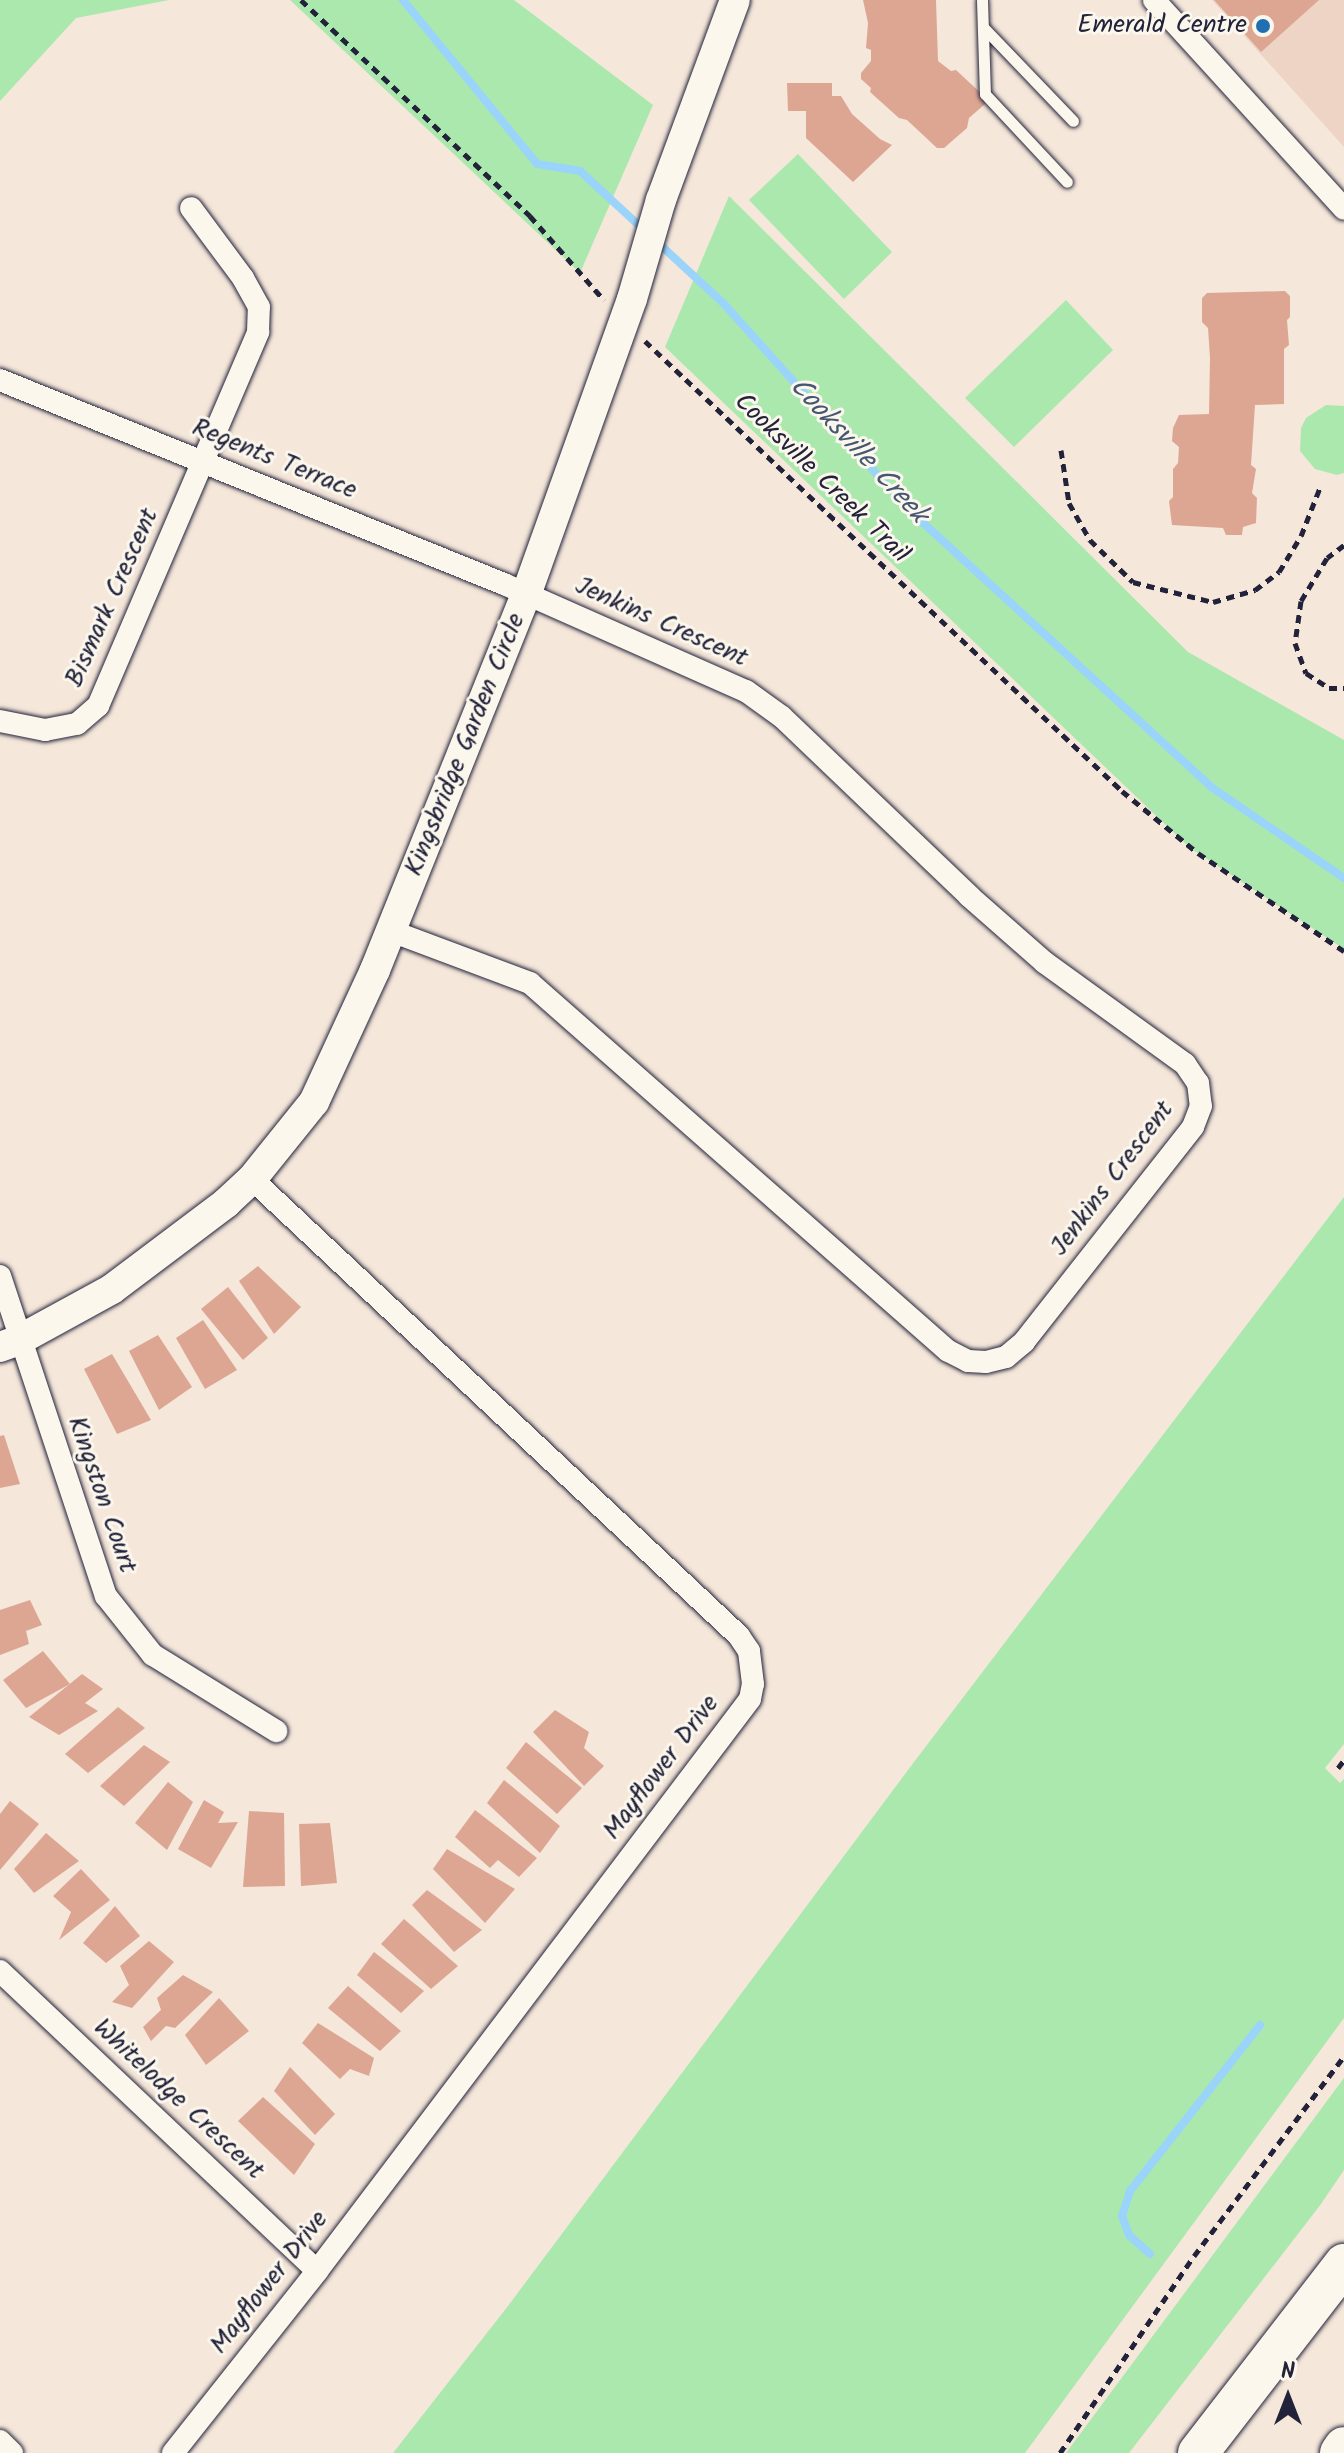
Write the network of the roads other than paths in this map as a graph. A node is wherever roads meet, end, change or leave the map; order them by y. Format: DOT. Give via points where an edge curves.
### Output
graph roads {
  1 [pos="735,0"];
  2 [pos="982,0"];
  3 [pos="1154,0"];
  4 [pos="983,27"];
  5 [pos="1073,121"];
  6 [pos="1067,182"];
  7 [pos="191,208"];
  8 [pos="1344,209"];
  9 [pos="0,380"];
  10 [pos="204,461"];
  11 [pos="526,595"];
  12 [pos="0,721"];
  13 [pos="391,931"];
  14 [pos="252,1179"];
  15 [pos="0,1276"];
  16 [pos="10,1344"];
  17 [pos="276,1731"];
  18 [pos="0,1971"];
  19 [pos="1344,2244"];
  20 [pos="1344,2264"];
  21 [pos="317,2271"];
  22 [pos="1313,2304"];
  23 [pos="0,2441"];
  24 [pos="12,2453"];
  25 [pos="173,2453"];
  26 [pos="1198,2453"];
  1 -- 11 [label="street, Kingsbridge Garden Circle"];
  2 -- 4 [label="lane"];
  3 -- 8 [label="street"];
  4 -- 5 [label="lane"];
  4 -- 6 [label="lane" via="985,94"];
  7 -- 10 [label="street, Bismark Crescent" via="259,307 258,332"];
  9 -- 10 [label="street, Regents Terrace"];
  10 -- 11 [label="street, Regents Terrace"];
  10 -- 12 [label="street, Bismark Crescent" via="98,706 77,724 45,730"];
  11 -- 13 [label="street, Kingsbridge Garden Circle"];
  11 -- 13 [label="street, Jenkins Crescent" via="715,674 782,717 1044,962 1185,1064 1198,1083 1201,1106 1193,1127 1024,1342 1006,1357 968,1361 948,1351 530,983"];
  13 -- 14 [label="street, Kingsbridge Garden Circle" via="314,1102"];
  14 -- 16 [label="street, Kingsbridge Garden Circle" via="112,1289"];
  14 -- 21 [label="street, Mayflower Drive" via="739,1636 753,1667 750,1699"];
  15 -- 16 [label="street, Kingston Court"];
  16 -- 17 [label="street, Kingston Court" via="106,1596 153,1655"];
  18 -- 21 [label="street, Whitelodge Crescent"];
  19 -- 22 [label="highway"];
  20 -- 22 [label="highway"];
  21 -- 25 [label="street, Mayflower Drive"];
  22 -- 26 [label="highway"];
  23 -- 24 [label="street"];
}
